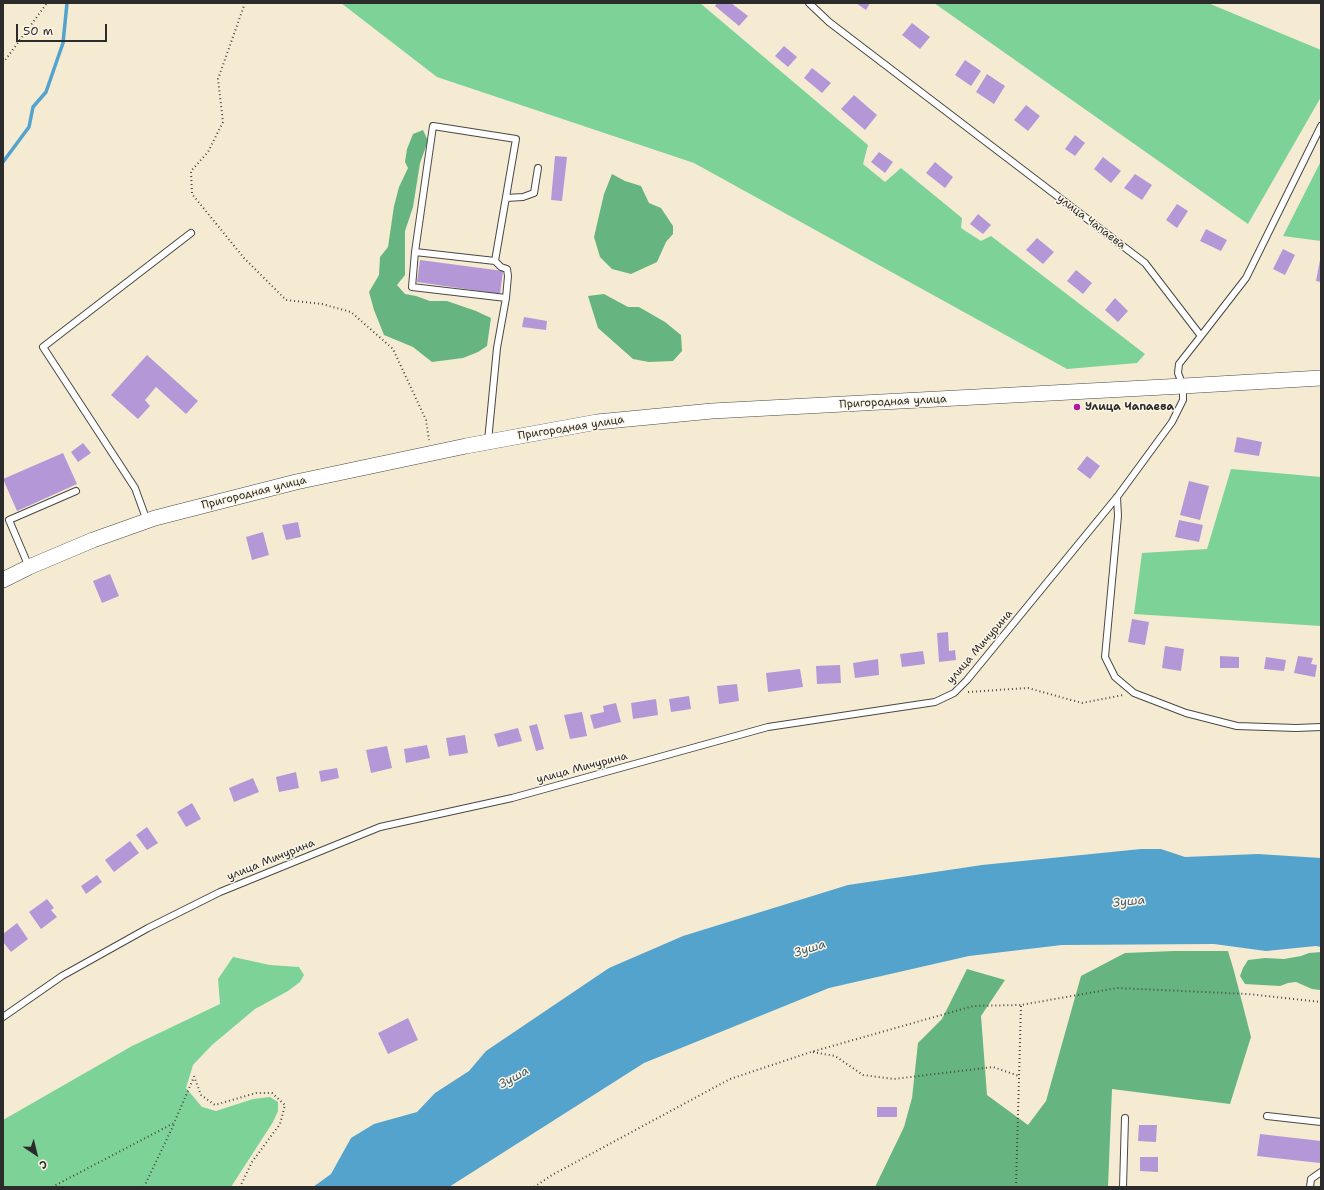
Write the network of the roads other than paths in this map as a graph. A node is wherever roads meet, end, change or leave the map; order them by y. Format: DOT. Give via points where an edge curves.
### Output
graph roads {
  1 [pos="809,3"];
  2 [pos="1321,126"];
  3 [pos="538,168"];
  4 [pos="506,198"];
  5 [pos="191,233"];
  6 [pos="415,252"];
  7 [pos="495,261"];
  8 [pos="506,298"];
  9 [pos="1201,336"];
  10 [pos="1321,378"];
  11 [pos="1183,386"];
  12 [pos="488,442"];
  13 [pos="76,491"];
  14 [pos="1117,497"];
  15 [pos="9,520"];
  16 [pos="147,521"];
  17 [pos="3,523"];
  18 [pos="29,567"];
  19 [pos="3,580"];
  20 [pos="1321,727"];
  21 [pos="3,1017"];
  22 [pos="1266,1116"];
  23 [pos="1124,1118"];
  24 [pos="1321,1122"];
  25 [pos="1321,1172"];
  26 [pos="1124,1187"];
  27 [pos="1310,1187"];
  1 -- 9 [label="lane, улица Чапаева" via="829,22 1145,263"];
  2 -- 9 [label="lane" via="1246,278"];
  3 -- 4 [label="lane" via="534,193"];
  4 -- 6 [label="lane" via="516,139 433,126"];
  4 -- 7 [label="lane"];
  5 -- 16 [label="lane" via="43,347 135,488"];
  6 -- 7 [label="lane"];
  6 -- 8 [label="lane" via="412,287"];
  7 -- 8 [label="lane" via="507,269"];
  8 -- 12 [label="lane" via="497,348"];
  9 -- 11 [label="lane" via="1179,364 1178,373"];
  10 -- 11 [label="street"];
  11 -- 12 [label="street, Пригородная улица" via="712,411 596,422"];
  11 -- 14 [label="lane, улица Мичурина" via="1183,400 1172,422"];
  12 -- 16 [label="street, Пригородная улица" via="296,482"];
  13 -- 15 [label="lane"];
  14 -- 20 [label="lane" via="1118,516 1105,657 1115,677 1134,693 1186,713 1237,726"];
  14 -- 21 [label="lane, улица Мичурина" via="967,680 954,693 935,702 768,727 512,798 380,827 220,892 148,928 62,976"];
  15 -- 17 [label="lane"];
  15 -- 18 [label="lane"];
  16 -- 18 [label="street, Пригородная улица"];
  18 -- 19 [label="street, Пригородная улица"];
  22 -- 24 [label="lane"];
  23 -- 26 [label="lane"];
  25 -- 27 [label="lane" via="1311,1179"];
}
